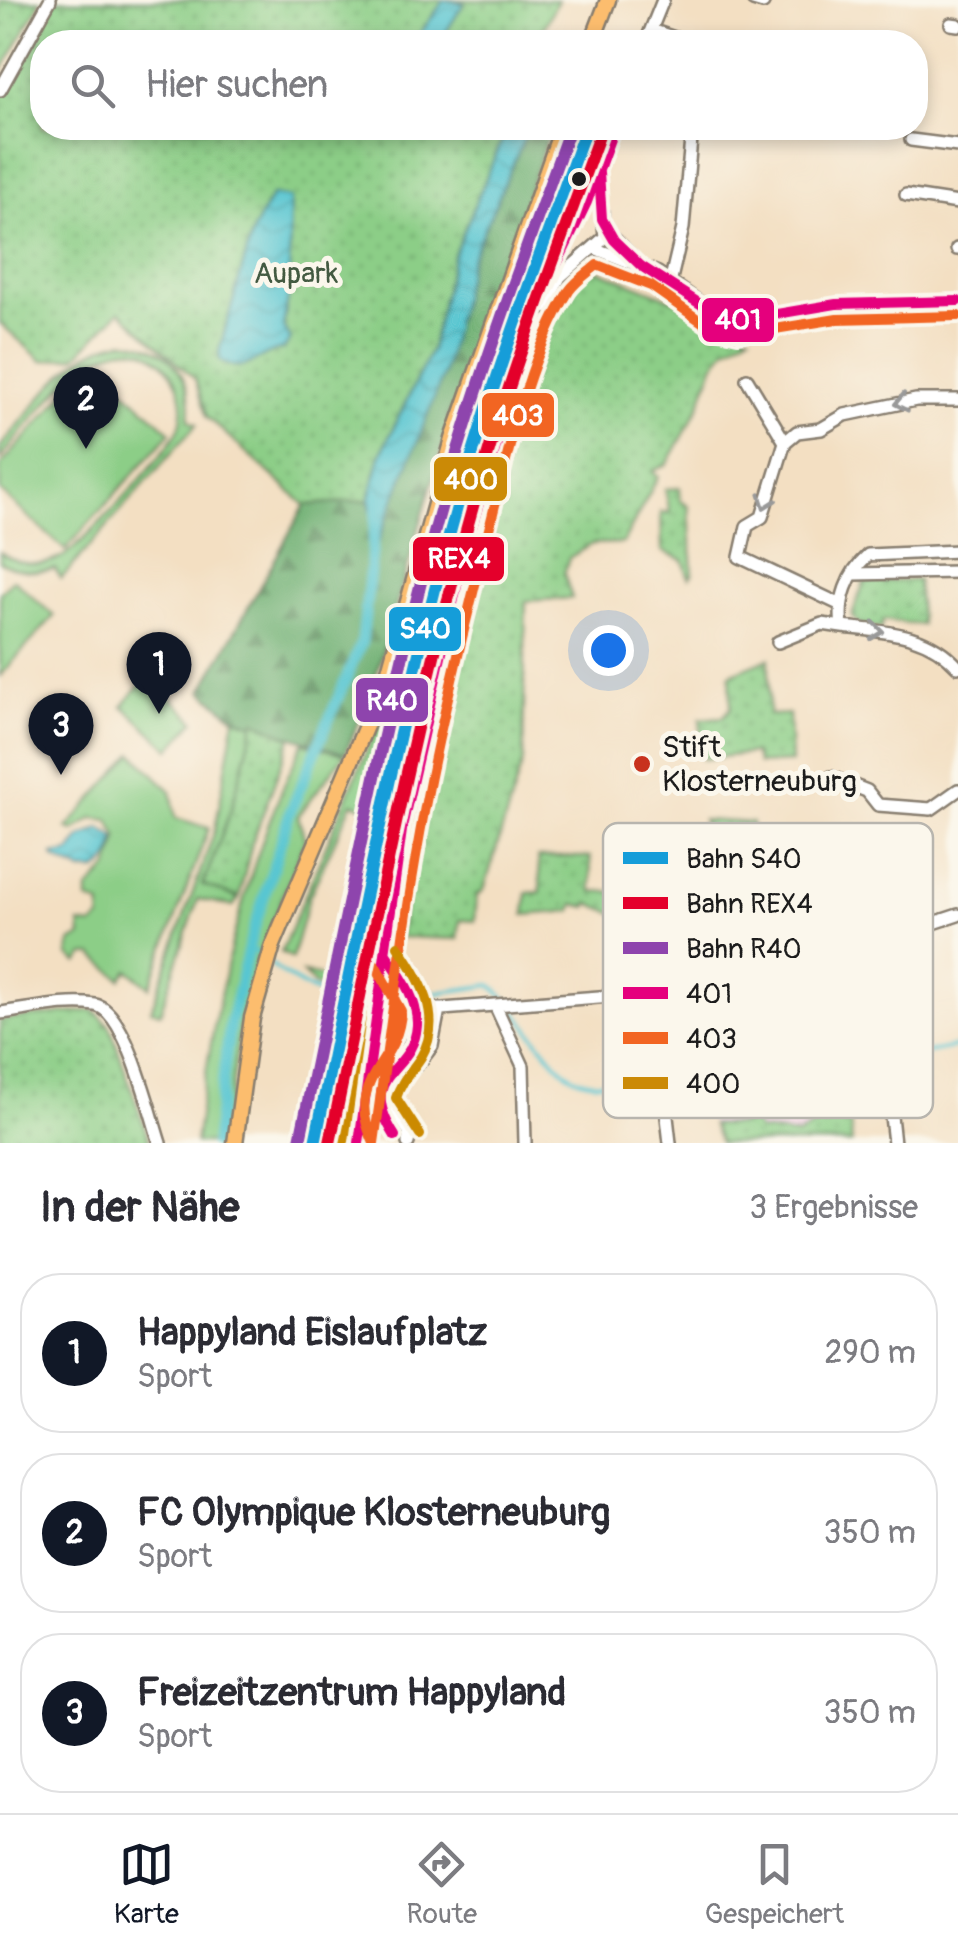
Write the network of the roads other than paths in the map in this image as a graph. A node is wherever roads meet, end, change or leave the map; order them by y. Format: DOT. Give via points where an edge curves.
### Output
graph roads {
  1 [pos="50,0"];
  2 [pos="608,0"];
  3 [pos="662,0"];
  4 [pos="33,30"];
  5 [pos="597,30"];
  6 [pos="650,30"];
  7 [pos="30,36"];
  8 [pos="0,90"];
  9 [pos="558,140"];
  10 [pos="609,140"];
  11 [pos="691,140"];
  12 [pos="911,140"];
  13 [pos="958,146"];
  14 [pos="600,162"];
  15 [pos="906,195"];
  16 [pos="958,203"];
  17 [pos="580,216"];
  18 [pos="604,224"];
  19 [pos="572,230"];
  20 [pos="592,248"];
  21 [pos="641,266"];
  22 [pos="670,283"];
  23 [pos="958,301"];
  24 [pos="536,320"];
  25 [pos="747,379"];
  26 [pos="958,400"];
  27 [pos="785,442"];
  28 [pos="958,551"];
  29 [pos="958,572"];
  30 [pos="853,574"];
  31 [pos="839,604"];
  32 [pos="842,627"];
  33 [pos="778,642"];
  34 [pos="941,647"];
  35 [pos="958,649"];
  36 [pos="958,666"];
  37 [pos="832,777"];
  38 [pos="958,790"];
  39 [pos="958,915"];
  40 [pos="933,924"];
  41 [pos="386,954"];
  42 [pos="603,997"];
  43 [pos="498,1004"];
  44 [pos="415,1007"];
  45 [pos="439,1009"];
  46 [pos="0,1013"];
  47 [pos="377,1014"];
  48 [pos="422,1059"];
  49 [pos="666,1118"];
  50 [pos="891,1118"];
  51 [pos="409,1138"];
  52 [pos="160,1143"];
  53 [pos="235,1143"];
  54 [pos="359,1143"];
  55 [pos="525,1143"];
  56 [pos="670,1143"];
  57 [pos="894,1143"];
  1 -- 4 [label="street"];
  2 -- 5 [label="main road"];
  3 -- 6 [label="street"];
  7 -- 8 [label="street"];
  9 -- 53 [label="main road" via="453,439 388,674 273,944 246,1050"];
  10 -- 14 [label="street"];
  11 -- 22 [label="street"];
  12 -- 13 [label="street"];
  14 -- 17 [label="street"];
  14 -- 18 [label="street"];
  15 -- 16 [label="street"];
  17 -- 18 [label="street" via="593,214"];
  17 -- 19 [label="street"];
  18 -- 20 [label="street" via="604,240"];
  18 -- 21 [label="street"];
  19 -- 20 [label="street" via="578,244"];
  19 -- 24 [label="street"];
  20 -- 21 [label="street"];
  20 -- 24 [label="street" via="560,277"];
  21 -- 22 [label="street"];
  22 -- 23 [label="street" via="720,316 741,320 836,304"];
  24 -- 41 [label="street" via="492,455 425,718"];
  25 -- 27 [label="street"];
  26 -- 27 [label="street, one-way" via="916,400 846,416"];
  27 -- 31 [label="street, one-way" via="762,517 748,526 740,556"];
  28 -- 30 [label="street" via="868,555"];
  29 -- 30 [label="street"];
  30 -- 31 [label="street"];
  31 -- 32 [label="street"];
  32 -- 33 [label="street" via="822,624"];
  32 -- 34 [label="street, one-way" via="902,634"];
  34 -- 35 [label="street"];
  34 -- 36 [label="street"];
  37 -- 38 [label="street" via="868,791 878,805 932,809"];
  39 -- 40 [label="street"];
  41 -- 44 [label="street"];
  41 -- 47 [label="street"];
  42 -- 43 [label="street"];
  43 -- 45 [label="street"];
  43 -- 55 [label="street" via="523,1066"];
  44 -- 45 [label="street"];
  44 -- 47 [label="street"];
  44 -- 48 [label="street" via="409,1048"];
  45 -- 48 [label="street" via="432,1046"];
  46 -- 52 [label="street" via="94,1004 109,1010"];
  47 -- 54 [label="street"];
  48 -- 51 [label="street" via="400,1084 394,1108"];
  49 -- 56 [label="street"];
  50 -- 57 [label="street"];
}
